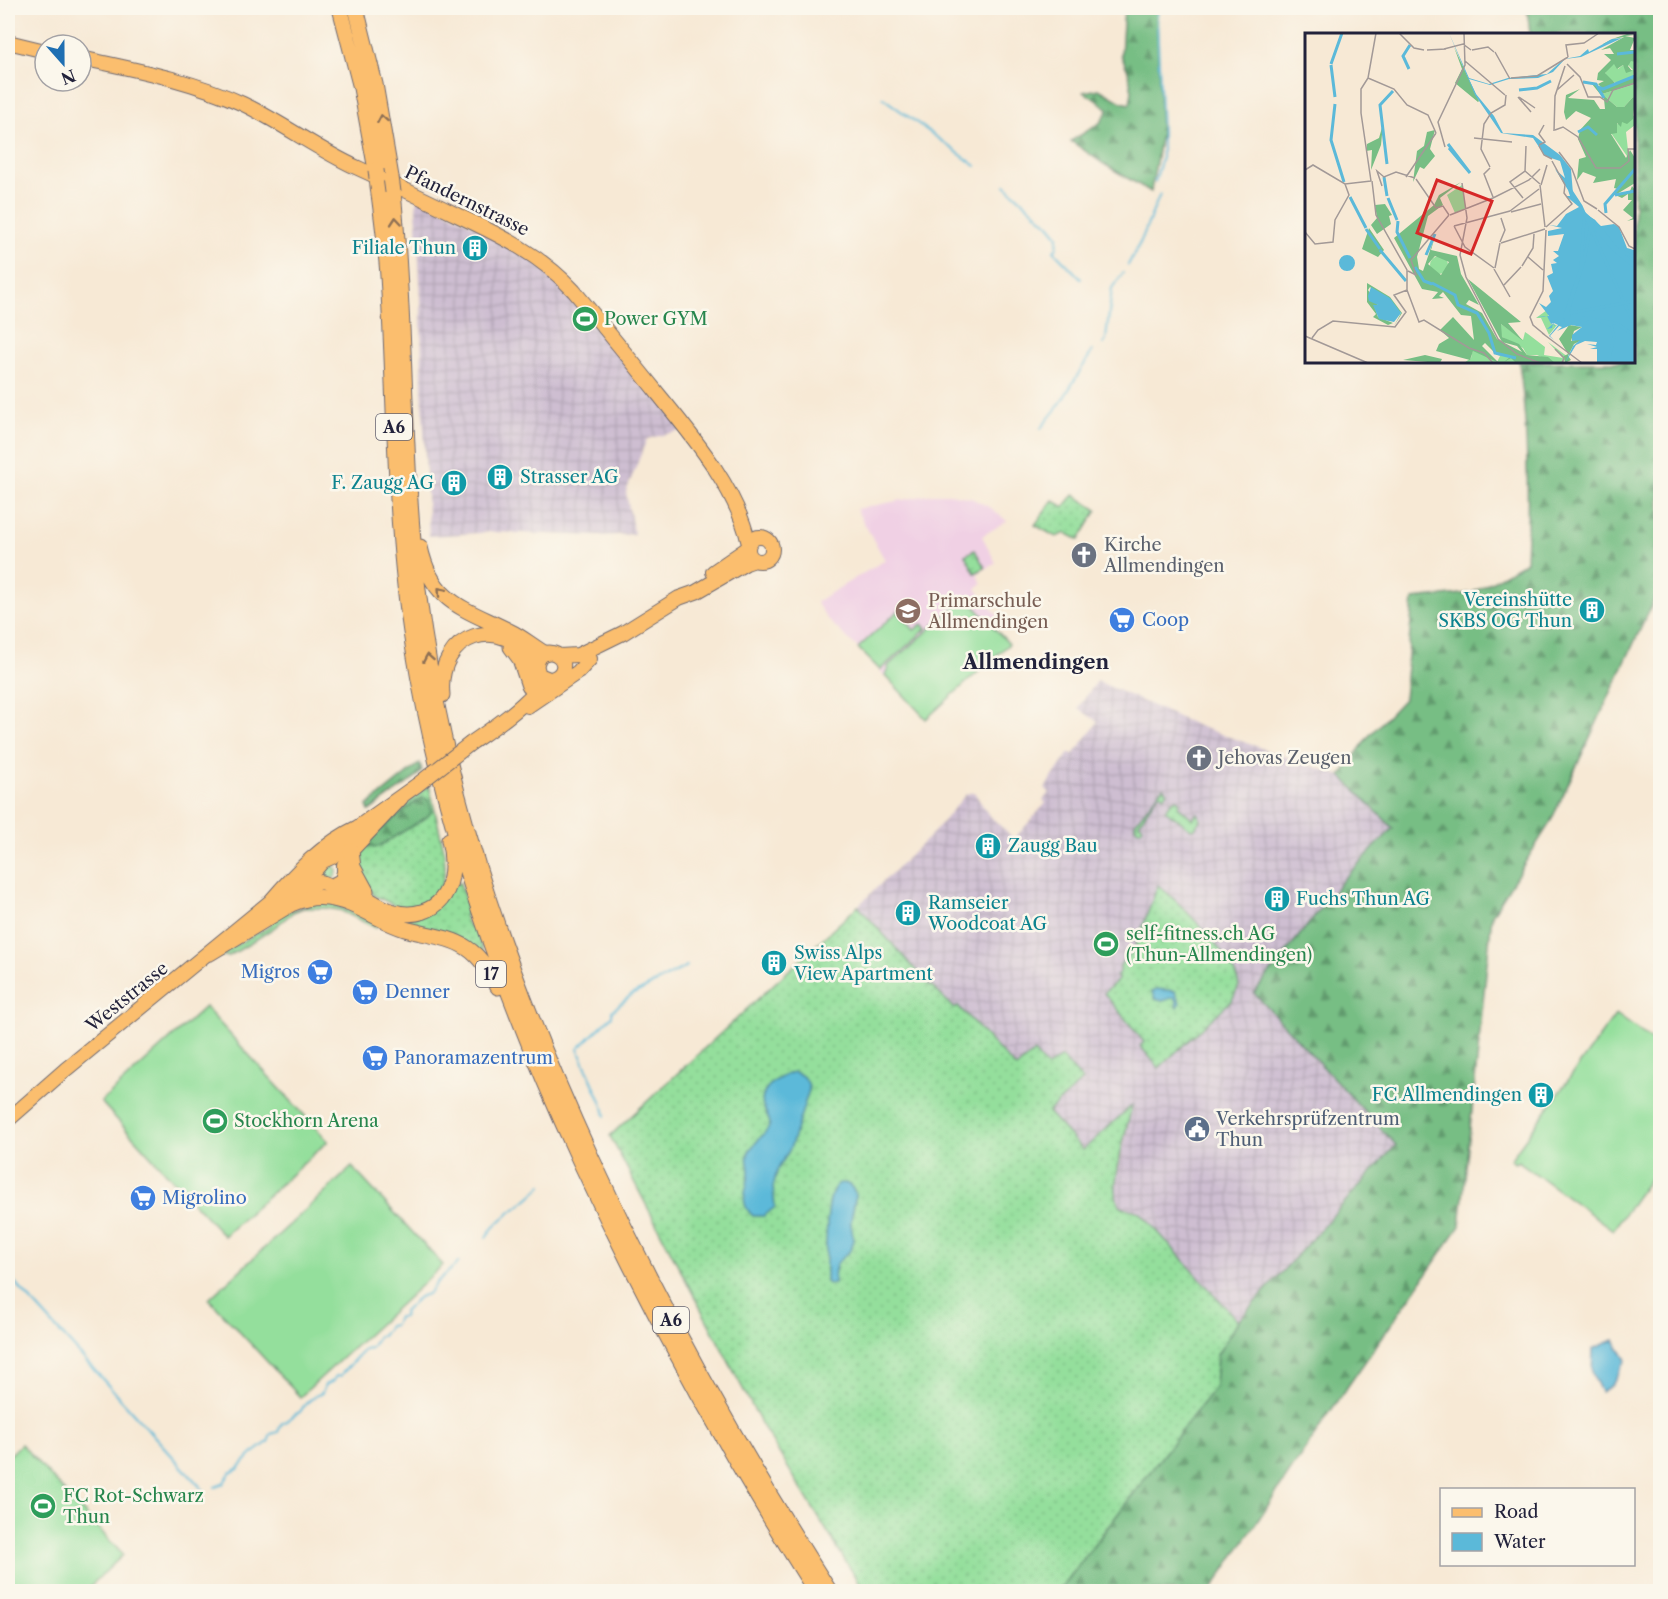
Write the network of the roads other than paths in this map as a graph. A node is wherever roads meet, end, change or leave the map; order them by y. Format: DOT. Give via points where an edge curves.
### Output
graph roads {
  1 [pos="340,8"];
  2 [pos="356,8"];
  3 [pos="8,42"];
  4 [pos="33,48"];
  5 [pos="93,61"];
  6 [pos="384,181"];
  7 [pos="407,460"];
  8 [pos="738,512"];
  9 [pos="761,537"];
  10 [pos="751,551"];
  11 [pos="623,633"];
  12 [pos="488,634"];
  13 [pos="591,659"];
  14 [pos="544,661"];
  15 [pos="555,676"];
  16 [pos="529,686"];
  17 [pos="513,712"];
  18 [pos="442,758"];
  19 [pos="401,798"];
  20 [pos="358,827"];
  21 [pos="351,851"];
  22 [pos="330,859"];
  23 [pos="318,866"];
  24 [pos="344,871"];
  25 [pos="327,884"];
  26 [pos="283,887"];
  27 [pos="270,902"];
  28 [pos="372,908"];
  29 [pos="210,952"];
  30 [pos="528,1043"];
  31 [pos="8,1120"];
  32 [pos="816,1592"];
  33 [pos="830,1592"];
  1 -- 6 [label="highway, A6"];
  6 -- 2 [label="highway, A6, one-way" via="377,93"];
  3 -- 4 [label="main road"];
  5 -- 8 [label="main road, Pfandernstrasse" via="175,79 227,97 325,152 531,253 574,291 686,429"];
  7 -- 6 [label="highway, A6, one-way" via="401,292"];
  6 -- 18 [label="highway, A6" via="401,542 412,641"];
  14 -- 7 [label="highway, A6, one-way" via="516,634 457,606 435,585 421,549"];
  18 -- 7 [label="highway, A6, one-way" via="412,541"];
  8 -- 9 [label="main road, Pfandernstrasse"];
  8 -- 10 [label="main road, Pfandernstrasse"];
  9 -- 10 [label="main road" via="754,538"];
  9 -- 10 [label="main road" via="768,540 772,550 769,556 764,560"];
  10 -- 11 [label="main road, Weststrasse" via="691,585 679,598"];
  11 -- 13 [label="main road, Weststrasse"];
  11 -- 14 [label="main road, Weststrasse" via="578,655"];
  12 -- 14 [label="highway" via="511,639"];
  12 -- 16 [label="highway" via="515,650"];
  12 -- 18 [label="highway" via="462,642 443,671 441,689 449,734"];
  13 -- 15 [label="main road, Weststrasse"];
  13 -- 17 [label="main road, Weststrasse" via="532,705"];
  14 -- 15 [label="main road" via="541,676"];
  14 -- 15 [label="main road" via="563,665"];
  14 -- 16 [label="main road, Weststrasse"];
  15 -- 17 [label="main road, Weststrasse"];
  16 -- 17 [label="main road, Weststrasse"];
  17 -- 19 [label="main road, Weststrasse, bridge"];
  18 -- 28 [label="highway" via="442,810 452,857 447,890 432,906 413,915"];
  18 -- 30 [label="highway, A6" via="474,897"];
  18 -- 33 [label="highway, A6" via="502,942 585,1143 690,1356"];
  19 -- 20 [label="main road, Weststrasse"];
  19 -- 21 [label="main road, Weststrasse"];
  20 -- 22 [label="main road, Weststrasse"];
  20 -- 26 [label="main road" via="317,854"];
  21 -- 24 [label="main road, Weststrasse"];
  21 -- 28 [label="highway"];
  22 -- 23 [label="main road, Weststrasse"];
  22 -- 24 [label="main road" via="338,861"];
  23 -- 25 [label="main road" via="317,874"];
  23 -- 26 [label="main road, Weststrasse"];
  24 -- 25 [label="main road, Weststrasse" via="341,881"];
  24 -- 28 [label="highway"];
  25 -- 27 [label="main road, Weststrasse" via="306,886"];
  25 -- 28 [label="highway"];
  26 -- 27 [label="main road, Weststrasse"];
  27 -- 29 [label="main road, Weststrasse"];
  28 -- 29 [label="highway" via="330,898 304,899"];
  28 -- 30 [label="highway, 17" via="394,926 466,947 494,978"];
  29 -- 31 [label="main road, Weststrasse"];
  30 -- 32 [label="highway, A6" via="591,1186 656,1316 736,1461"];
}
